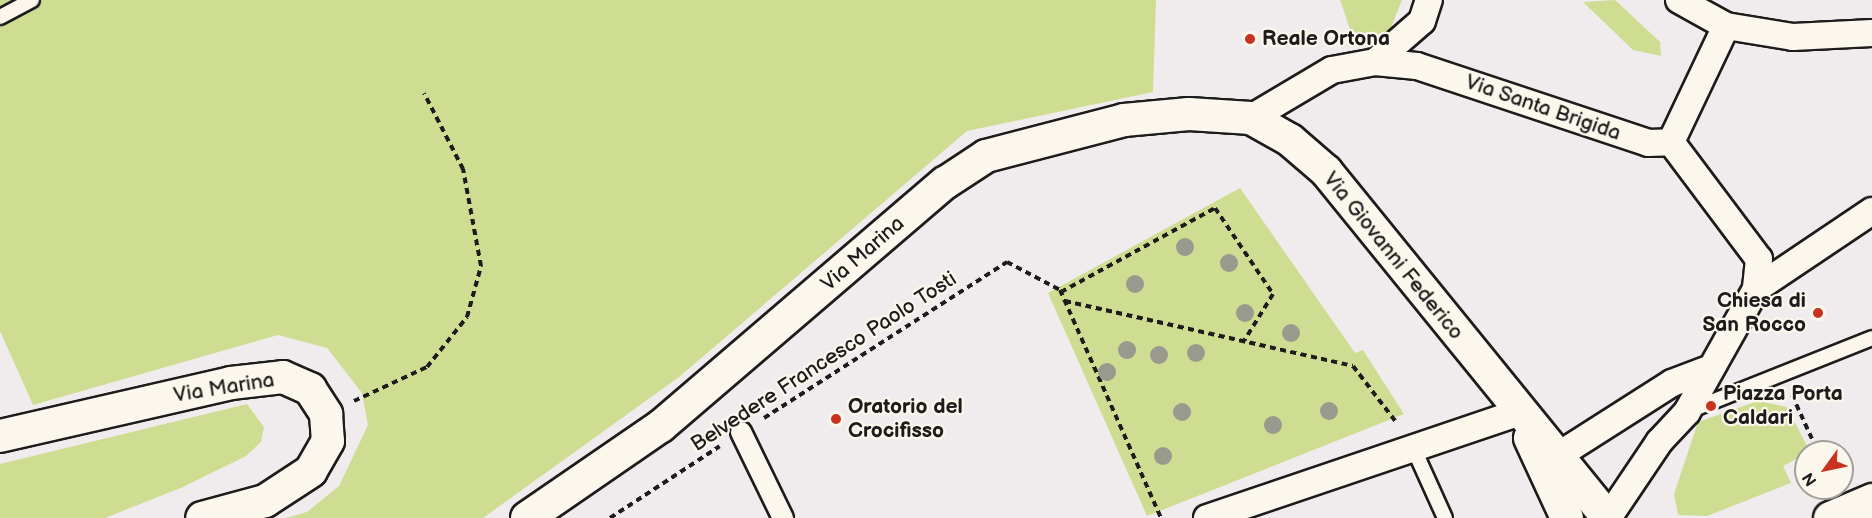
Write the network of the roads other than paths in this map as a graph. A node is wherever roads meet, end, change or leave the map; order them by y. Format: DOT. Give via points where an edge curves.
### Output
graph roads {
  1 [pos="32,0"];
  2 [pos="1429,0"];
  3 [pos="1679,0"];
  4 [pos="0,17"];
  5 [pos="1726,26"];
  6 [pos="1872,33"];
  7 [pos="1375,62"];
  8 [pos="1251,118"];
  9 [pos="1671,142"];
  10 [pos="1872,211"];
  11 [pos="1756,290"];
  12 [pos="1872,338"];
  13 [pos="1706,370"];
  14 [pos="1687,412"];
  15 [pos="1518,413"];
  16 [pos="741,432"];
  17 [pos="0,436"];
  18 [pos="1412,445"];
  19 [pos="1558,455"];
  20 [pos="1872,500"];
  21 [pos="202,518"];
  22 [pos="527,518"];
  23 [pos="783,518"];
  24 [pos="1207,518"];
  25 [pos="1445,518"];
  26 [pos="1567,518"];
  27 [pos="1608,518"];
  28 [pos="1830,518"];
  1 -- 4 [label="lane"];
  2 -- 7 [label="street" via="1422,21"];
  3 -- 5 [label="street"];
  5 -- 6 [label="street" via="1793,37"];
  5 -- 9 [label="street"];
  7 -- 8 [label="street, Via Santa Brigida" via="1332,70"];
  7 -- 9 [label="street, Via Santa Brigida" via="1417,66 1648,143"];
  8 -- 15 [label="street, Via Giovanni Federico" via="1290,140 1326,171"];
  8 -- 22 [label="street, Via Marina" via="1189,114 1124,120 986,156 945,183 661,426"];
  9 -- 11 [label="street" via="1759,259"];
  10 -- 11 [label="street"];
  11 -- 13 [label="street"];
  12 -- 14 [label="lane"];
  13 -- 14 [label="street"];
  13 -- 19 [label="street" via="1672,383"];
  14 -- 27 [label="street" via="1659,442"];
  15 -- 18 [label="street"];
  15 -- 19 [label="street, Via Giovanni Federico"];
  15 -- 26 [label="street, Via Giovanni Federico"];
  16 -- 23 [label="street"];
  17 -- 21 [label="street, Via Marina" via="231,382 283,377 310,389 326,414 328,441 311,471 265,501"];
  18 -- 24 [label="street"];
  18 -- 25 [label="lane"];
  19 -- 27 [label="street, Via Giovanni Federico"];
  20 -- 28 [label="main road"];
}
